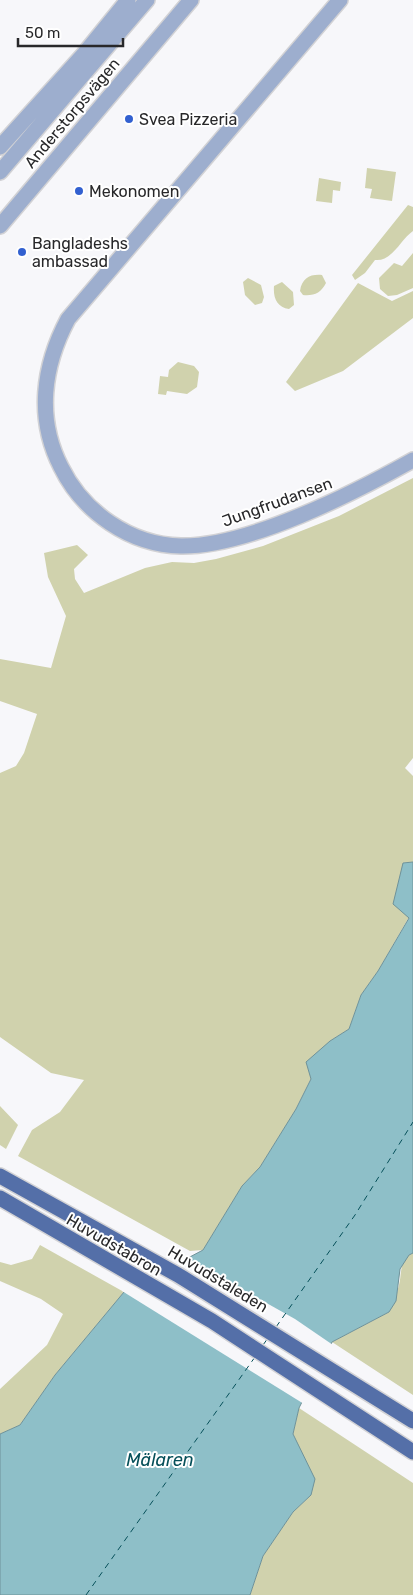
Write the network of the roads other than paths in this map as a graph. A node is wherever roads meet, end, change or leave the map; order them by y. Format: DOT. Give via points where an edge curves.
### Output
graph roads {
  1 [pos="128,0"];
  2 [pos="147,0"];
  3 [pos="191,0"];
  4 [pos="340,0"];
  5 [pos="0,147"];
  6 [pos="0,172"];
  7 [pos="0,226"];
  8 [pos="413,460"];
  9 [pos="0,1176"];
  10 [pos="0,1198"];
  11 [pos="413,1421"];
  12 [pos="413,1452"];
  1 -- 5 [label="street"];
  2 -- 6 [label="street"];
  3 -- 7 [label="street, Anderstorpsvägen"];
  4 -- 8 [label="street, Jungfrudansen" via="72,314 50,360 46,382 46,421 58,463 77,493 121,530 161,544 210,544 248,534 359,489"];
  9 -- 11 [label="main road, Huvudstaleden" via="178,1274"];
  10 -- 12 [label="main road, Huvudstabron" via="212,1321"];
}
